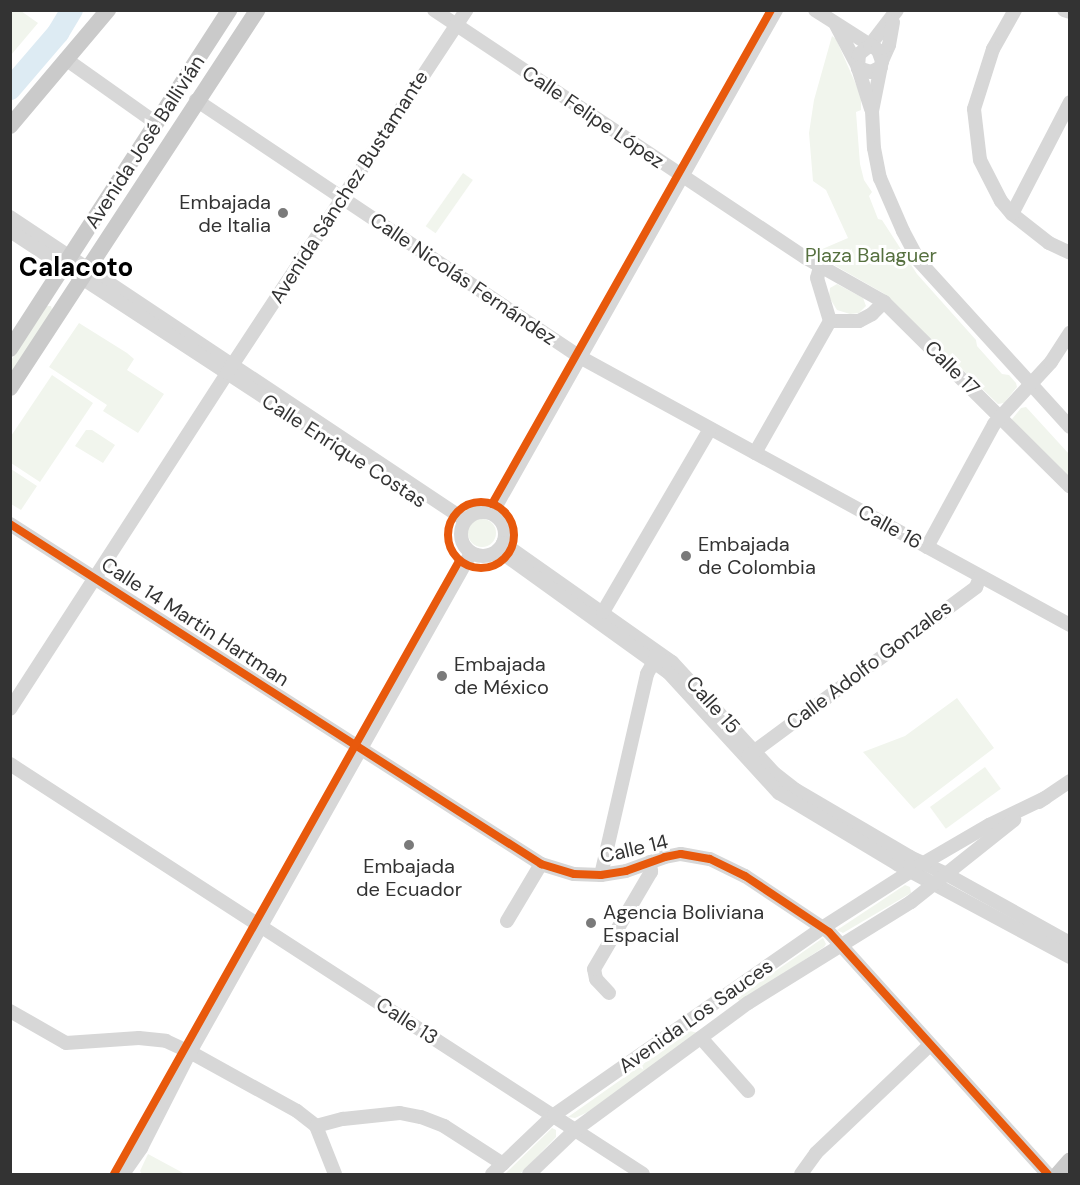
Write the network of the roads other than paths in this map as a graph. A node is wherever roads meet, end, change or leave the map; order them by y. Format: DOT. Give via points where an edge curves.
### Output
graph roads {
  1 [pos="229,10"];
  2 [pos="235,10"];
  3 [pos="257,10"];
  4 [pos="434,10"];
  5 [pos="466,10"];
  6 [pos="776,10"];
  7 [pos="815,10"];
  8 [pos="1015,10"];
  9 [pos="1064,10"];
  10 [pos="108,11"];
  11 [pos="1070,12"];
  12 [pos="896,14"];
  13 [pos="835,23"];
  14 [pos="456,26"];
  15 [pos="870,45"];
  16 [pos="67,60"];
  17 [pos="881,64"];
  18 [pos="857,66"];
  19 [pos="196,100"];
  20 [pos="1070,102"];
  21 [pos="872,111"];
  22 [pos="156,123"];
  23 [pos="10,126"];
  24 [pos="163,152"];
  25 [pos="682,177"];
  26 [pos="341,198"];
  27 [pos="1012,214"];
  28 [pos="10,217"];
  29 [pos="10,231"];
  30 [pos="1070,253"];
  31 [pos="67,262"];
  32 [pos="820,267"];
  33 [pos="84,274"];
  34 [pos="884,302"];
  35 [pos="830,321"];
  36 [pos="1070,333"];
  37 [pos="10,349"];
  38 [pos="578,357"];
  39 [pos="230,369"];
  40 [pos="1030,384"];
  41 [pos="10,388"];
  42 [pos="1001,417"];
  43 [pos="1070,427"];
  44 [pos="710,429"];
  45 [pos="755,453"];
  46 [pos="1070,487"];
  47 [pos="492,513"];
  48 [pos="10,524"];
  49 [pos="463,525"];
  50 [pos="927,546"];
  51 [pos="500,547"];
  52 [pos="471,553"];
  53 [pos="94,577"];
  54 [pos="980,577"];
  55 [pos="603,612"];
  56 [pos="1070,625"];
  57 [pos="657,656"];
  58 [pos="10,709"];
  59 [pos="361,748"];
  60 [pos="750,754"];
  61 [pos="10,764"];
  62 [pos="1070,781"];
  63 [pos="1045,798"];
  64 [pos="650,862"];
  65 [pos="541,864"];
  66 [pos="916,868"];
  67 [pos="950,870"];
  68 [pos="601,875"];
  69 [pos="930,886"];
  70 [pos="507,921"];
  71 [pos="260,927"];
  72 [pos="822,928"];
  73 [pos="1070,943"];
  74 [pos="841,945"];
  75 [pos="1070,957"];
  76 [pos="609,993"];
  77 [pos="10,1011"];
  78 [pos="701,1038"];
  79 [pos="930,1045"];
  80 [pos="190,1052"];
  81 [pos="748,1091"];
  82 [pos="554,1115"];
  83 [pos="316,1126"];
  84 [pos="575,1130"];
  85 [pos="1070,1160"];
  86 [pos="502,1164"];
  87 [pos="123,1174"];
  88 [pos="335,1174"];
  89 [pos="492,1174"];
  90 [pos="530,1174"];
  91 [pos="643,1174"];
  92 [pos="801,1174"];
  93 [pos="1048,1174"];
  94 [pos="1058,1174"];
  1 -- 22 [label="main road, Avenida José Ballivián"];
  2 -- 24 [label="main road" via="235,22 162,138"];
  3 -- 19 [label="main road, Avenida José Ballivián"];
  4 -- 14 [label="street, Calle Felipe López"];
  5 -- 14 [label="street, Avenida Sánchez Bustamante"];
  6 -- 25 [label="street"];
  7 -- 13 [label="street"];
  8 -- 27 [label="street" via="993,50 974,109 980,160"];
  9 -- 11 [label="street"];
  10 -- 16 [label="main road"];
  12 -- 15 [label="street"];
  12 -- 17 [label="street"];
  13 -- 15 [label="street"];
  13 -- 18 [label="street"];
  14 -- 25 [label="street, Calle Felipe López"];
  14 -- 26 [label="street, Avenida Sánchez Bustamante"];
  15 -- 17 [label="street" via="878,50"];
  15 -- 18 [label="street" via="859,54"];
  16 -- 22 [label="street"];
  16 -- 23 [label="main road"];
  17 -- 18 [label="street" via="871,72"];
  17 -- 21 [label="street"];
  18 -- 21 [label="street"];
  19 -- 24 [label="main road, Avenida José Ballivián"];
  19 -- 26 [label="street, Calle Nicolás Fernández"];
  20 -- 27 [label="street"];
  21 -- 40 [label="street" via="880,178 919,261"];
  22 -- 31 [label="main road, Avenida José Ballivián"];
  24 -- 33 [label="main road, Avenida José Ballivián"];
  25 -- 32 [label="street, Calle Felipe López"];
  25 -- 38 [label="street"];
  26 -- 38 [label="street, Calle Nicolás Fernández"];
  26 -- 39 [label="street, Avenida Sánchez Bustamante"];
  27 -- 30 [label="street" via="1049,243"];
  28 -- 31 [label="street"];
  29 -- 31 [label="street"];
  31 -- 33 [label="street"];
  31 -- 37 [label="main road, Avenida José Ballivián"];
  32 -- 34 [label="street, Calle 17"];
  32 -- 35 [label="street" via="819,291"];
  33 -- 39 [label="street, Calle Enrique Costas"];
  33 -- 41 [label="main road, Avenida José Ballivián"];
  34 -- 35 [label="street" via="859,321"];
  34 -- 42 [label="street, Calle 17"];
  35 -- 45 [label="street"];
  36 -- 40 [label="street"];
  38 -- 44 [label="street, Calle Nicolás Fernández"];
  38 -- 47 [label="street"];
  39 -- 49 [label="street, Calle Enrique Costas"];
  39 -- 53 [label="street, Avenida Sánchez Bustamante"];
  40 -- 42 [label="street"];
  40 -- 43 [label="street"];
  42 -- 46 [label="street, Calle 17"];
  42 -- 50 [label="street"];
  44 -- 45 [label="street, Calle 16"];
  44 -- 55 [label="street"];
  45 -- 50 [label="street, Calle 16"];
  47 -- 49 [label="street" via="475,513"];
  47 -- 51 [label="street" via="504,529"];
  48 -- 53 [label="street, Calle 14 Martin Hartman"];
  49 -- 52 [label="street" via="462,542"];
  50 -- 54 [label="street, Calle 16"];
  51 -- 52 [label="street" via="484,556"];
  51 -- 55 [label="street, Calle 15"];
  51 -- 57 [label="street, Calle 15"];
  52 -- 59 [label="street"];
  53 -- 58 [label="street, Avenida Sánchez Bustamante"];
  53 -- 59 [label="street, Calle 14 Martin Hartman"];
  54 -- 56 [label="street, Calle 16"];
  54 -- 60 [label="street, Calle Adolfo Gonzales" via="976,587"];
  55 -- 57 [label="street, Calle 15"];
  57 -- 60 [label="street, Calle 15"];
  57 -- 68 [label="street" via="647,674"];
  59 -- 65 [label="street, Calle 14"];
  59 -- 71 [label="street"];
  60 -- 66 [label="street, Calle 15" via="796,790"];
  61 -- 71 [label="street, Calle 13"];
  62 -- 63 [label="street"];
  63 -- 66 [label="street, Avenida Los Sauces"];
  63 -- 67 [label="street"];
  64 -- 68 [label="street, Calle 14"];
  64 -- 72 [label="street, Calle 14" via="681,854 725,864"];
  64 -- 76 [label="street" via="651,872 594,969 596,978"];
  65 -- 68 [label="street, Calle 14" via="574,874"];
  65 -- 70 [label="street"];
  66 -- 67 [label="street"];
  66 -- 69 [label="street"];
  66 -- 72 [label="street, Avenida Los Sauces"];
  67 -- 69 [label="street"];
  67 -- 73 [label="street"];
  69 -- 74 [label="street"];
  69 -- 75 [label="street"];
  71 -- 80 [label="street"];
  71 -- 82 [label="street, Calle 13"];
  72 -- 74 [label="street, Calle 14"];
  72 -- 82 [label="street, Avenida Los Sauces"];
  74 -- 78 [label="street" via="748,1003"];
  74 -- 79 [label="street"];
  77 -- 80 [label="street" via="66,1043 139,1038 166,1041"];
  78 -- 81 [label="street"];
  78 -- 84 [label="street"];
  79 -- 92 [label="street" via="816,1153"];
  79 -- 93 [label="street"];
  80 -- 83 [label="street" via="297,1111"];
  80 -- 87 [label="street" via="141,1148"];
  82 -- 84 [label="street, Calle 13"];
  82 -- 86 [label="street, Avenida Los Sauces"];
  83 -- 86 [label="street" via="400,1113 421,1117 444,1126"];
  83 -- 88 [label="street"];
  84 -- 90 [label="street"];
  84 -- 91 [label="street"];
  85 -- 94 [label="main road"];
  86 -- 89 [label="street, Avenida Los Sauces"];
}
